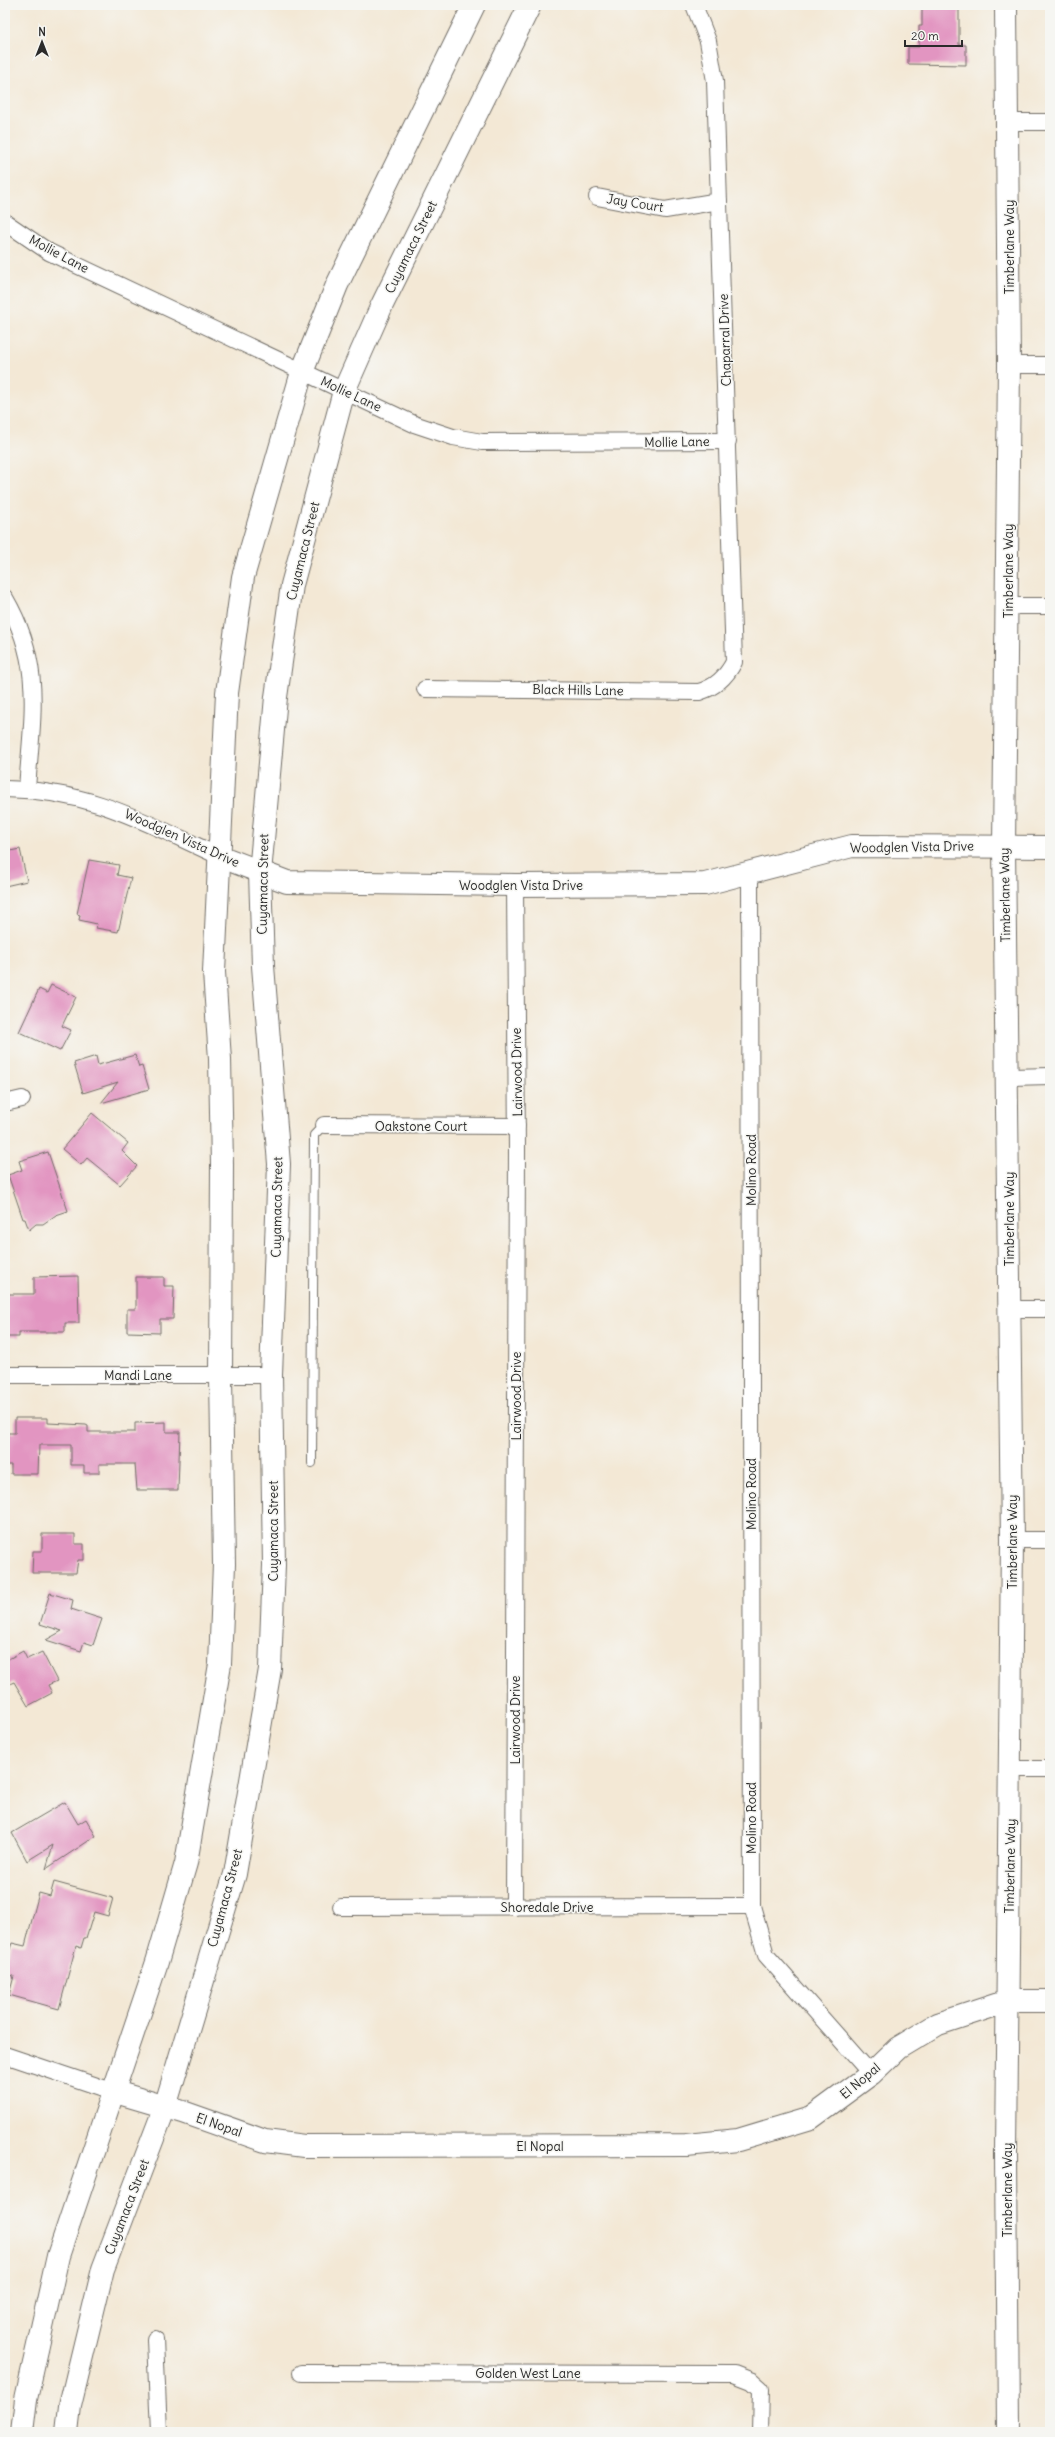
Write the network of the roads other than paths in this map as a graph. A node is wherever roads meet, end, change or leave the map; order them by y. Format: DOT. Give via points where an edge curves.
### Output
graph roads {
  1 [pos="474,5"];
  2 [pos="530,5"];
  3 [pos="694,5"];
  4 [pos="1006,5"];
  5 [pos="1009,122"];
  6 [pos="1050,122"];
  7 [pos="597,197"];
  8 [pos="719,201"];
  9 [pos="5,222"];
  10 [pos="1009,365"];
  11 [pos="1050,365"];
  12 [pos="302,372"];
  13 [pos="344,391"];
  14 [pos="728,441"];
  15 [pos="5,598"];
  16 [pos="1008,606"];
  17 [pos="1050,606"];
  18 [pos="726,677"];
  19 [pos="426,689"];
  20 [pos="5,789"];
  21 [pos="27,789"];
  22 [pos="1004,847"];
  23 [pos="1050,847"];
  24 [pos="219,856"];
  25 [pos="260,873"];
  26 [pos="750,873"];
  27 [pos="515,885"];
  28 [pos="1050,1076"];
  29 [pos="1008,1077"];
  30 [pos="22,1099"];
  31 [pos="5,1103"];
  32 [pos="324,1125"];
  33 [pos="517,1126"];
  34 [pos="1009,1309"];
  35 [pos="1050,1309"];
  36 [pos="5,1375"];
  37 [pos="271,1375"];
  38 [pos="221,1376"];
  39 [pos="312,1463"];
  40 [pos="1012,1540"];
  41 [pos="1050,1540"];
  42 [pos="1011,1769"];
  43 [pos="1050,1769"];
  44 [pos="752,1906"];
  45 [pos="342,1907"];
  46 [pos="514,1907"];
  47 [pos="1008,2001"];
  48 [pos="1050,2001"];
  49 [pos="5,2055"];
  50 [pos="870,2074"];
  51 [pos="112,2091"];
  52 [pos="165,2107"];
  53 [pos="156,2339"];
  54 [pos="301,2373"];
  55 [pos="22,2432"];
  56 [pos="67,2432"];
  57 [pos="159,2432"];
  58 [pos="760,2432"];
  59 [pos="1008,2432"];
  1 -- 12 [label="street" via="337,285"];
  2 -- 13 [label="street, Cuyamaca Street" via="382,305"];
  3 -- 8 [label="street, Chaparral Drive" via="708,41 715,82"];
  4 -- 5 [label="street, Timberlane Way"];
  5 -- 6 [label="street"];
  5 -- 10 [label="street, Timberlane Way"];
  7 -- 8 [label="street, Jay Court" via="666,210"];
  8 -- 14 [label="street, Chaparral Drive"];
  9 -- 12 [label="street, Mollie Lane" via="49,252"];
  10 -- 11 [label="street"];
  10 -- 16 [label="street, Timberlane Way"];
  12 -- 13 [label="street, Mollie Lane"];
  12 -- 24 [label="street" via="243,577 227,693"];
  13 -- 14 [label="street, Mollie Lane" via="414,424 453,437 482,442"];
  13 -- 25 [label="street, Cuyamaca Street" via="292,585 266,786"];
  14 -- 18 [label="street, Chaparral Drive" via="734,662"];
  15 -- 21 [label="street" via="24,636 32,676"];
  16 -- 17 [label="street"];
  16 -- 22 [label="street, Timberlane Way"];
  18 -- 19 [label="street, Black Hills Lane" via="710,689 699,692"];
  20 -- 21 [label="street, Woodglen Vista Drive"];
  21 -- 24 [label="street, Woodglen Vista Drive" via="72,795 115,808"];
  22 -- 23 [label="street, Woodglen Vista Drive"];
  22 -- 26 [label="street, Woodglen Vista Drive" via="852,846"];
  22 -- 29 [label="street, Timberlane Way"];
  24 -- 25 [label="street, Woodglen Vista Drive"];
  24 -- 38 [label="street" via="214,972 220,1059 222,1165"];
  25 -- 27 [label="street, Woodglen Vista Drive" via="287,882"];
  25 -- 37 [label="street, Cuyamaca Street" via="263,966 279,1164"];
  26 -- 27 [label="street, Woodglen Vista Drive" via="705,884"];
  26 -- 44 [label="street, Molino Road"];
  27 -- 33 [label="street, Lairwood Drive"];
  28 -- 29 [label="street"];
  29 -- 34 [label="street, Timberlane Way"];
  30 -- 31 [label="street"];
  32 -- 33 [label="street, Oakstone Court"];
  32 -- 39 [label="lane" via="314,1135"];
  33 -- 46 [label="street, Lairwood Drive"];
  34 -- 35 [label="street"];
  34 -- 40 [label="street, Timberlane Way"];
  36 -- 38 [label="street, Mandi Lane"];
  37 -- 38 [label="street, Mandi Lane"];
  37 -- 52 [label="street, Cuyamaca Street" via="274,1564 270,1669 235,1874"];
  38 -- 51 [label="street" via="224,1564 220,1664 186,1862 156,1962"];
  40 -- 41 [label="street"];
  40 -- 42 [label="street, Timberlane Way"];
  42 -- 43 [label="street"];
  42 -- 47 [label="street, Timberlane Way"];
  44 -- 46 [label="street, Shoredale Drive"];
  44 -- 50 [label="street, Molino Road" via="766,1955"];
  45 -- 46 [label="street, Shoredale Drive"];
  47 -- 48 [label="street, El Nopal"];
  47 -- 50 [label="street, El Nopal" via="938,2024 898,2048"];
  47 -- 59 [label="street, Timberlane Way"];
  49 -- 51 [label="street, El Nopal"];
  50 -- 52 [label="street, El Nopal" via="811,2118 738,2140 686,2145 304,2146 265,2141"];
  51 -- 52 [label="street, El Nopal"];
  51 -- 55 [label="street" via="58,2256 26,2399"];
  52 -- 56 [label="street, Cuyamaca Street" via="103,2269 70,2406"];
  53 -- 57 [label="street"];
  54 -- 58 [label="street, Golden West Lane" via="734,2374 752,2381 761,2389"];
}
